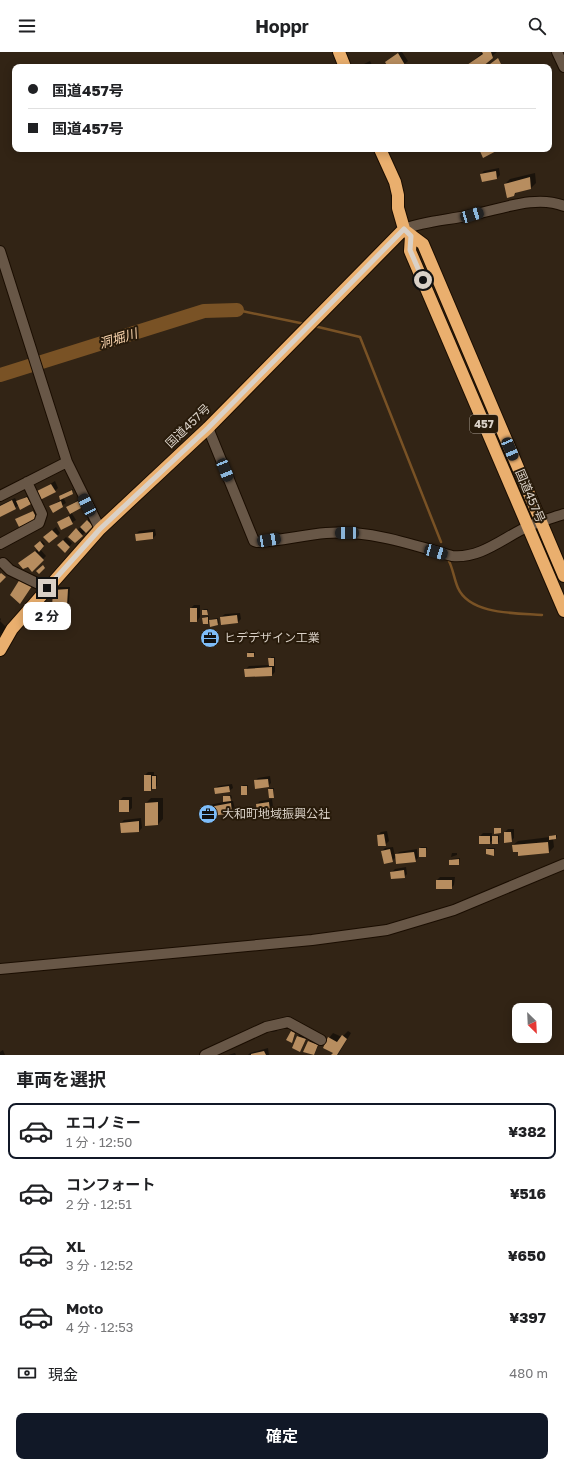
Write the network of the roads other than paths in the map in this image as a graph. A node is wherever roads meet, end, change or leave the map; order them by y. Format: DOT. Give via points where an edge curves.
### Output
graph roads {
  1 [pos="339,52"];
  2 [pos="557,52"];
  3 [pos="344,64"];
  4 [pos="564,67"];
  5 [pos="381,152"];
  6 [pos="564,206"];
  7 [pos="408,233"];
  8 [pos="0,251"];
  9 [pos="208,428"];
  10 [pos="67,462"];
  11 [pos="27,482"];
  12 [pos="0,496"];
  13 [pos="564,514"];
  14 [pos="541,522"];
  15 [pos="528,527"];
  16 [pos="100,529"];
  17 [pos="0,544"];
  18 [pos="1,561"];
  19 [pos="564,576"];
  20 [pos="47,588"];
  21 [pos="564,611"];
  22 [pos="0,650"];
  23 [pos="564,864"];
  24 [pos="0,970"];
  25 [pos="322,1040"];
  26 [pos="205,1055"];
  1 -- 3 [label="highway"];
  2 -- 4 [label="street"];
  5 -- 7 [label="highway, 国道457号 / 457" via="395,182 398,208"];
  6 -- 7 [label="street" via="554,202 513,204 472,215 415,225"];
  7 -- 9 [label="highway, 国道457号" via="300,334"];
  7 -- 14 [label="highway, 国道457号 / 457" via="423,244"];
  7 -- 15 [label="highway, 国道457号 / 457" via="410,250"];
  8 -- 10 [label="street"];
  9 -- 15 [label="street" via="254,541 257,542 327,533 364,534 461,557 492,547"];
  9 -- 16 [label="highway, 国道457号"];
  10 -- 11 [label="street"];
  10 -- 16 [label="street"];
  11 -- 12 [label="street"];
  11 -- 17 [label="street" via="42,514 40,523"];
  13 -- 14 [label="street"];
  14 -- 15 [label="street"];
  14 -- 19 [label="highway, 国道457号 / 457"];
  15 -- 21 [label="highway, 国道457号 / 457"];
  16 -- 20 [label="highway, 国道457号"];
  18 -- 20 [label="street" via="10,570"];
  20 -- 22 [label="highway, 国道457号" via="12,629"];
  23 -- 24 [label="street" via="454,910 387,930 312,940"];
  25 -- 26 [label="street" via="288,1022 266,1027"];
}
